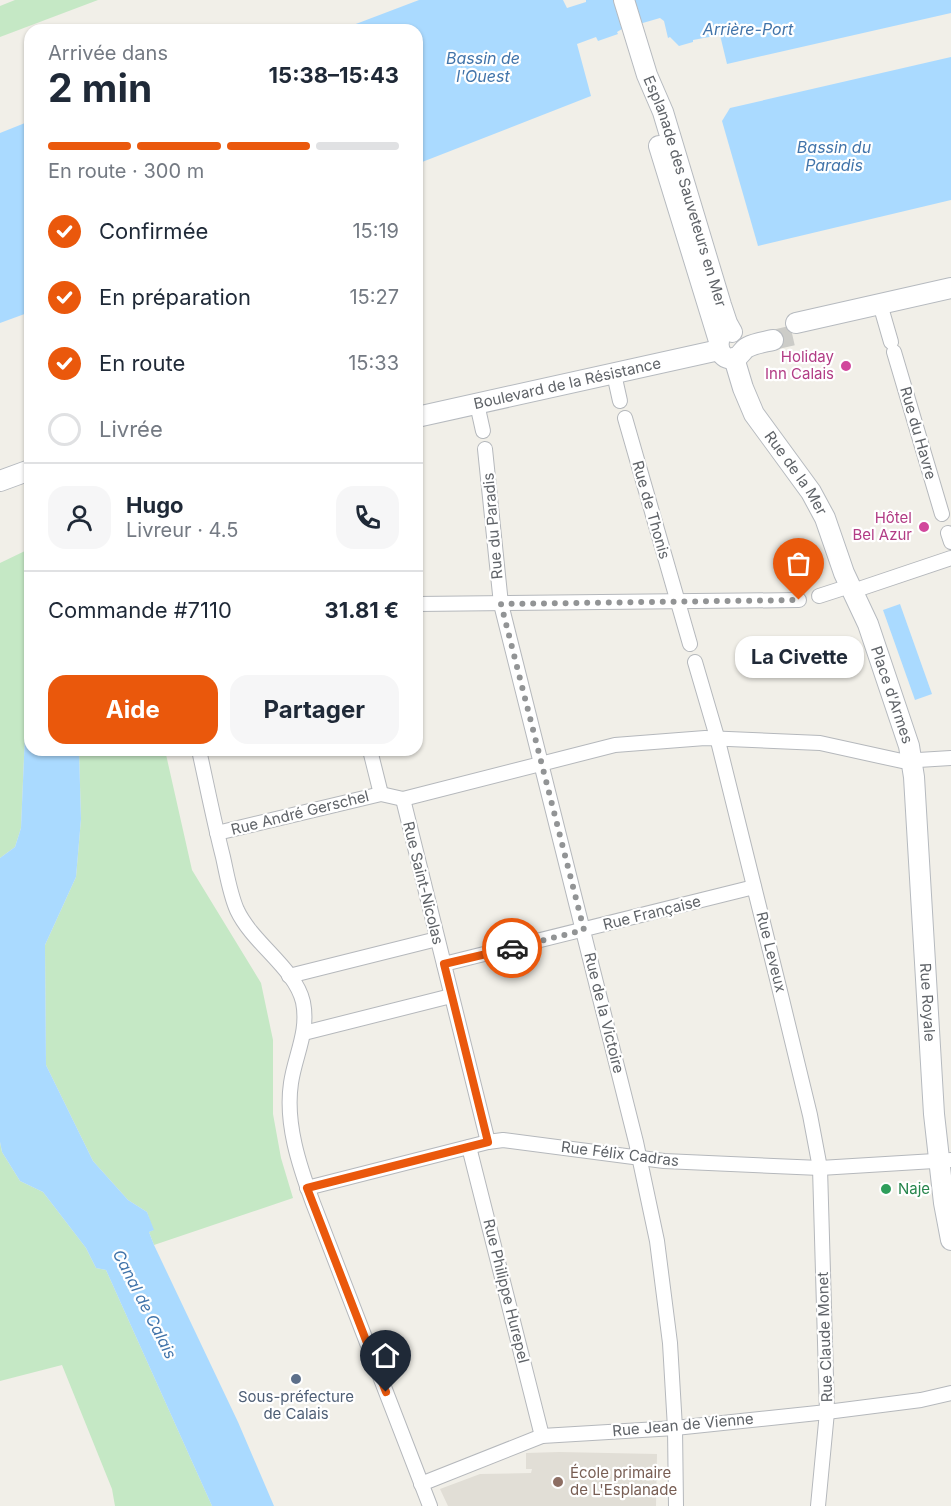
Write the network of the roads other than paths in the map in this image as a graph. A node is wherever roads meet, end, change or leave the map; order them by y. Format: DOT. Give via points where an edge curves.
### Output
graph roads {
  1 [pos="624,0"];
  2 [pos="951,288"];
  3 [pos="951,301"];
  4 [pos="882,310"];
  5 [pos="798,329"];
  6 [pos="772,334"];
  7 [pos="731,344"];
  8 [pos="614,374"];
  9 [pos="620,401"];
  10 [pos="477,404"];
  11 [pos="423,416"];
  12 [pos="625,418"];
  13 [pos="483,431"];
  14 [pos="486,449"];
  15 [pos="24,472"];
  16 [pos="0,481"];
  17 [pos="942,514"];
  18 [pos="951,558"];
  19 [pos="852,589"];
  20 [pos="819,596"];
  21 [pos="799,600"];
  22 [pos="678,602"];
  23 [pos="423,604"];
  24 [pos="501,604"];
  25 [pos="690,644"];
  26 [pos="695,662"];
  27 [pos="717,737"];
  28 [pos="200,756"];
  29 [pos="372,756"];
  30 [pos="951,758"];
  31 [pos="912,761"];
  32 [pos="542,763"];
  33 [pos="381,794"];
  34 [pos="403,799"];
  35 [pos="217,833"];
  36 [pos="754,888"];
  37 [pos="584,930"];
  38 [pos="437,939"];
  39 [pos="444,964"];
  40 [pos="289,976"];
  41 [pos="452,996"];
  42 [pos="304,1033"];
  43 [pos="488,1142"];
  44 [pos="469,1147"];
  45 [pos="639,1159"];
  46 [pos="945,1161"];
  47 [pos="820,1168"];
  48 [pos="307,1188"];
  49 [pos="951,1240"];
  50 [pos="951,1393"];
  51 [pos="827,1412"];
  52 [pos="675,1428"];
  53 [pos="542,1436"];
  54 [pos="421,1484"];
  55 [pos="430,1506"];
  56 [pos="676,1506"];
  57 [pos="818,1506"];
  1 -- 7 [label="street, Esplanade des Sauveteurs en Mer" via="646,75 656,134"];
  2 -- 4 [label="street"];
  3 -- 4 [label="street"];
  4 -- 5 [label="street"];
  4 -- 17 [label="street, Rue du Havre"];
  6 -- 7 [label="street, Boulevard de la Résistance" via="750,346"];
  7 -- 8 [label="street, Boulevard de la Résistance"];
  7 -- 19 [label="street, Rue de la Mer" via="754,414 820,508"];
  8 -- 9 [label="street"];
  8 -- 10 [label="street, Boulevard de la Résistance"];
  10 -- 11 [label="street, Boulevard de la Résistance"];
  10 -- 13 [label="street"];
  12 -- 22 [label="street, Rue de Thonis"];
  14 -- 24 [label="street, Rue du Paradis"];
  15 -- 16 [label="street"];
  18 -- 19 [label="street"];
  19 -- 20 [label="street"];
  19 -- 31 [label="street, Place d'Armes" via="868,624"];
  21 -- 22 [label="street"];
  22 -- 24 [label="street"];
  22 -- 25 [label="street, Rue de Thonis"];
  23 -- 24 [label="street"];
  24 -- 32 [label="street, Rue du Paradis"];
  26 -- 27 [label="street, Rue Leveux"];
  27 -- 31 [label="street, Rue André Gerschel" via="820,743"];
  27 -- 32 [label="street, Rue André Gerschel" via="615,745"];
  27 -- 36 [label="street, Rue Leveux"];
  28 -- 35 [label="street"];
  29 -- 33 [label="street"];
  30 -- 31 [label="street, Rue André Gerschel"];
  31 -- 46 [label="street, Rue Royale" via="933,1093"];
  32 -- 34 [label="street, Rue André Gerschel"];
  32 -- 37 [label="street, Rue de la Victoire"];
  33 -- 34 [label="street, Rue André Gerschel"];
  33 -- 35 [label="street, Rue André Gerschel"];
  34 -- 38 [label="street, Rue Saint-Nicolas"];
  35 -- 40 [label="street" via="237,910"];
  36 -- 37 [label="street, Rue Française"];
  36 -- 47 [label="street, Rue Leveux"];
  37 -- 39 [label="street, Rue Française"];
  37 -- 45 [label="street, Rue de la Victoire"];
  38 -- 39 [label="street, Rue Saint-Nicolas"];
  38 -- 40 [label="street"];
  39 -- 41 [label="street, Rue Saint-Nicolas"];
  40 -- 42 [label="street" via="303,1003"];
  41 -- 42 [label="street"];
  41 -- 43 [label="street, Rue Saint-Nicolas"];
  42 -- 48 [label="street" via="290,1084 289,1110"];
  43 -- 44 [label="street, Rue Félix Cadras"];
  43 -- 45 [label="street, Rue Félix Cadras" via="510,1140"];
  44 -- 48 [label="street, Rue Félix Cadras"];
  44 -- 53 [label="street, Rue Philippe Hurepel"];
  45 -- 47 [label="street, Rue Félix Cadras"];
  45 -- 52 [label="street, Rue de la Victoire" via="665,1293"];
  46 -- 47 [label="street, Rue Félix Cadras"];
  46 -- 49 [label="street, Rue Royale" via="944,1203"];
  47 -- 51 [label="street, Rue Claude Monet"];
  48 -- 54 [label="street"];
  50 -- 51 [label="street, Rue Jean de Vienne"];
  51 -- 52 [label="street, Rue Jean de Vienne"];
  51 -- 57 [label="street, Rue Claude Monet"];
  52 -- 53 [label="street, Rue Jean de Vienne"];
  52 -- 56 [label="street, Rue de la Victoire"];
  53 -- 54 [label="street, Rue Jean de Vienne"];
  54 -- 55 [label="street"];
}
